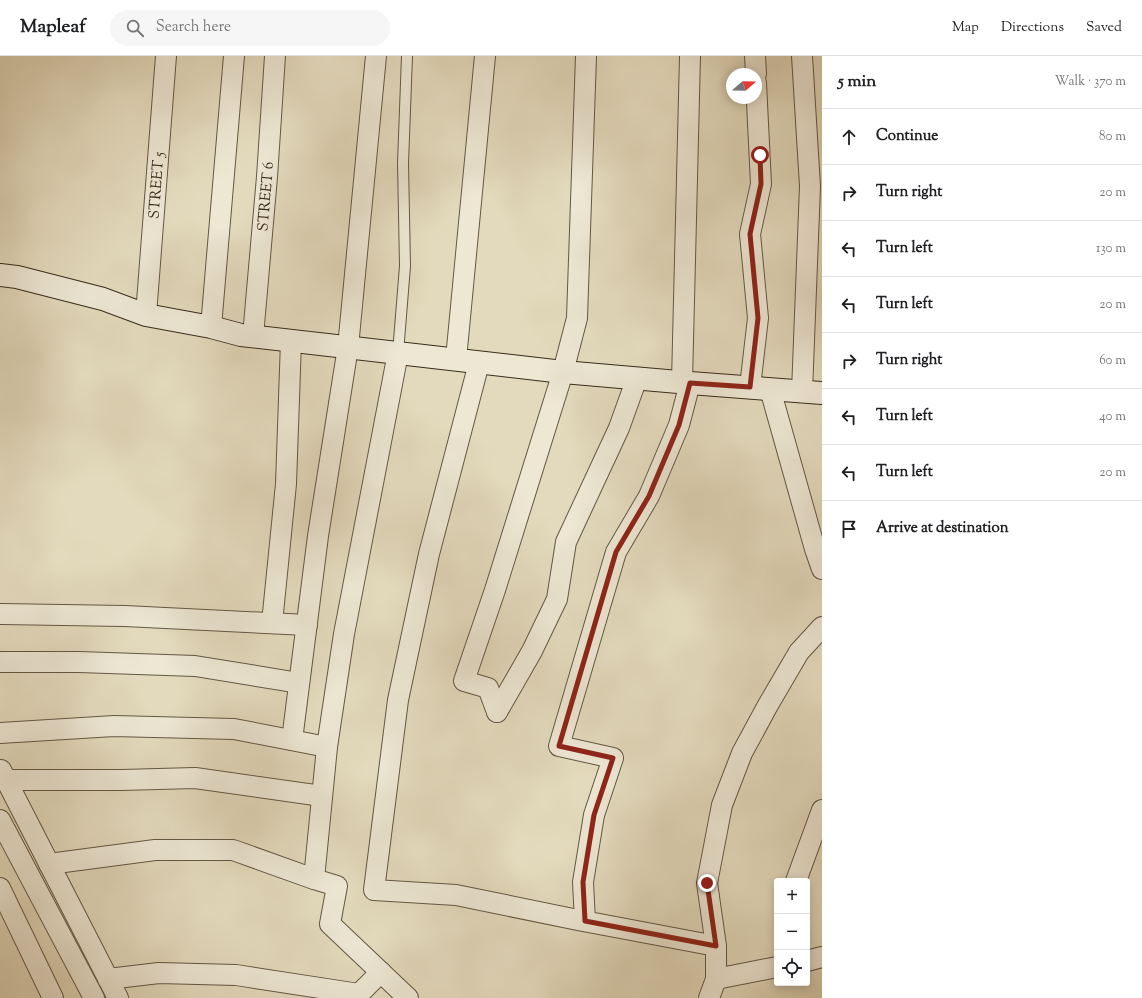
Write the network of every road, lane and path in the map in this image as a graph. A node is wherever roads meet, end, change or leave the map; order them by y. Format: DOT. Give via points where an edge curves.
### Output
graph roads {
  1 [pos="166,56"];
  2 [pos="234,56"];
  3 [pos="275,56"];
  4 [pos="376,56"];
  5 [pos="407,56"];
  6 [pos="485,56"];
  7 [pos="586,56"];
  8 [pos="690,56"];
  9 [pos="755,56"];
  10 [pos="802,56"];
  11 [pos="756,68"];
  12 [pos="757,104"];
  13 [pos="0,275"];
  14 [pos="146,315"];
  15 [pos="211,327"];
  16 [pos="253,336"];
  17 [pos="291,341"];
  18 [pos="348,347"];
  19 [pos="398,353"];
  20 [pos="456,359"];
  21 [pos="479,362"];
  22 [pos="563,372"];
  23 [pos="637,378"];
  24 [pos="686,382"];
  25 [pos="760,388"];
  26 [pos="812,392"];
  27 [pos="822,569"];
  28 [pos="0,614"];
  29 [pos="272,623"];
  30 [pos="307,625"];
  31 [pos="822,627"];
  32 [pos="0,662"];
  33 [pos="299,683"];
  34 [pos="0,733"];
  35 [pos="292,740"];
  36 [pos="327,747"];
  37 [pos="3,774"];
  38 [pos="322,796"];
  39 [pos="822,810"];
  40 [pos="0,820"];
  41 [pos="49,864"];
  42 [pos="797,878"];
  43 [pos="314,879"];
  44 [pos="0,888"];
  45 [pos="585,921"];
  46 [pos="716,946"];
  47 [pos="822,957"];
  48 [pos="810,960"];
  49 [pos="774,968"];
  50 [pos="381,972"];
  51 [pos="108,979"];
  52 [pos="716,979"];
  53 [pos="53,998"];
  54 [pos="94,998"];
  55 [pos="118,998"];
  56 [pos="408,998"];
  57 [pos="709,998"];
  1 -- 14 [label="street, STREET 5"];
  2 -- 15 [label="street"];
  3 -- 16 [label="street, STREET 6"];
  4 -- 18 [label="street"];
  5 -- 19 [label="lane" via="403,164 405,266"];
  6 -- 20 [label="street"];
  7 -- 22 [label="street" via="577,318"];
  8 -- 24 [label="street"];
  9 -- 11 [label="street"];
  10 -- 26 [label="street" via="810,186"];
  12 -- 25 [label="street" via="761,184 750,234 758,318"];
  13 -- 14 [label="street" via="103,299"];
  14 -- 15 [label="street"];
  15 -- 16 [label="street"];
  16 -- 17 [label="street"];
  17 -- 18 [label="street"];
  17 -- 29 [label="street" via="286,484"];
  18 -- 19 [label="street"];
  18 -- 30 [label="street" via="318,536"];
  19 -- 20 [label="street"];
  19 -- 36 [label="street" via="344,634"];
  20 -- 21 [label="street"];
  21 -- 22 [label="street"];
  21 -- 45 [label="street" via="430,554 398,700 374,890 456,895"];
  22 -- 23 [label="street"];
  22 -- 23 [label="street" via="464,681 488,688 497,712 532,651 556,599 566,542 619,428"];
  23 -- 24 [label="street"];
  24 -- 25 [label="street"];
  24 -- 45 [label="street" via="679,425 649,496 616,552 559,746 613,758 594,815 586,860 583,882"];
  25 -- 26 [label="street"];
  25 -- 27 [label="street"];
  28 -- 29 [label="street" via="125,616"];
  29 -- 30 [label="street"];
  30 -- 33 [label="street"];
  31 -- 46 [label="street" via="799,652 768,705 742,753 722,805 707,883"];
  32 -- 33 [label="street" via="195,666"];
  33 -- 35 [label="street"];
  34 -- 35 [label="street" via="114,726 234,729"];
  35 -- 36 [label="street"];
  36 -- 38 [label="street"];
  37 -- 38 [label="street" via="121,780 195,778"];
  37 -- 41 [label="street"];
  38 -- 43 [label="street"];
  39 -- 42 [label="street"];
  40 -- 54 [label="street"];
  41 -- 43 [label="street" via="155,850 234,850"];
  41 -- 51 [label="street"];
  43 -- 50 [label="street" via="337,886 330,924"];
  44 -- 53 [label="street"];
  45 -- 46 [label="street"];
  46 -- 52 [label="street"];
  47 -- 48 [label="street"];
  49 -- 52 [label="street"];
  50 -- 51 [label="street" via="359,994 236,975 159,973"];
  50 -- 56 [label="street"];
  51 -- 55 [label="street"];
  52 -- 57 [label="street"];
}
